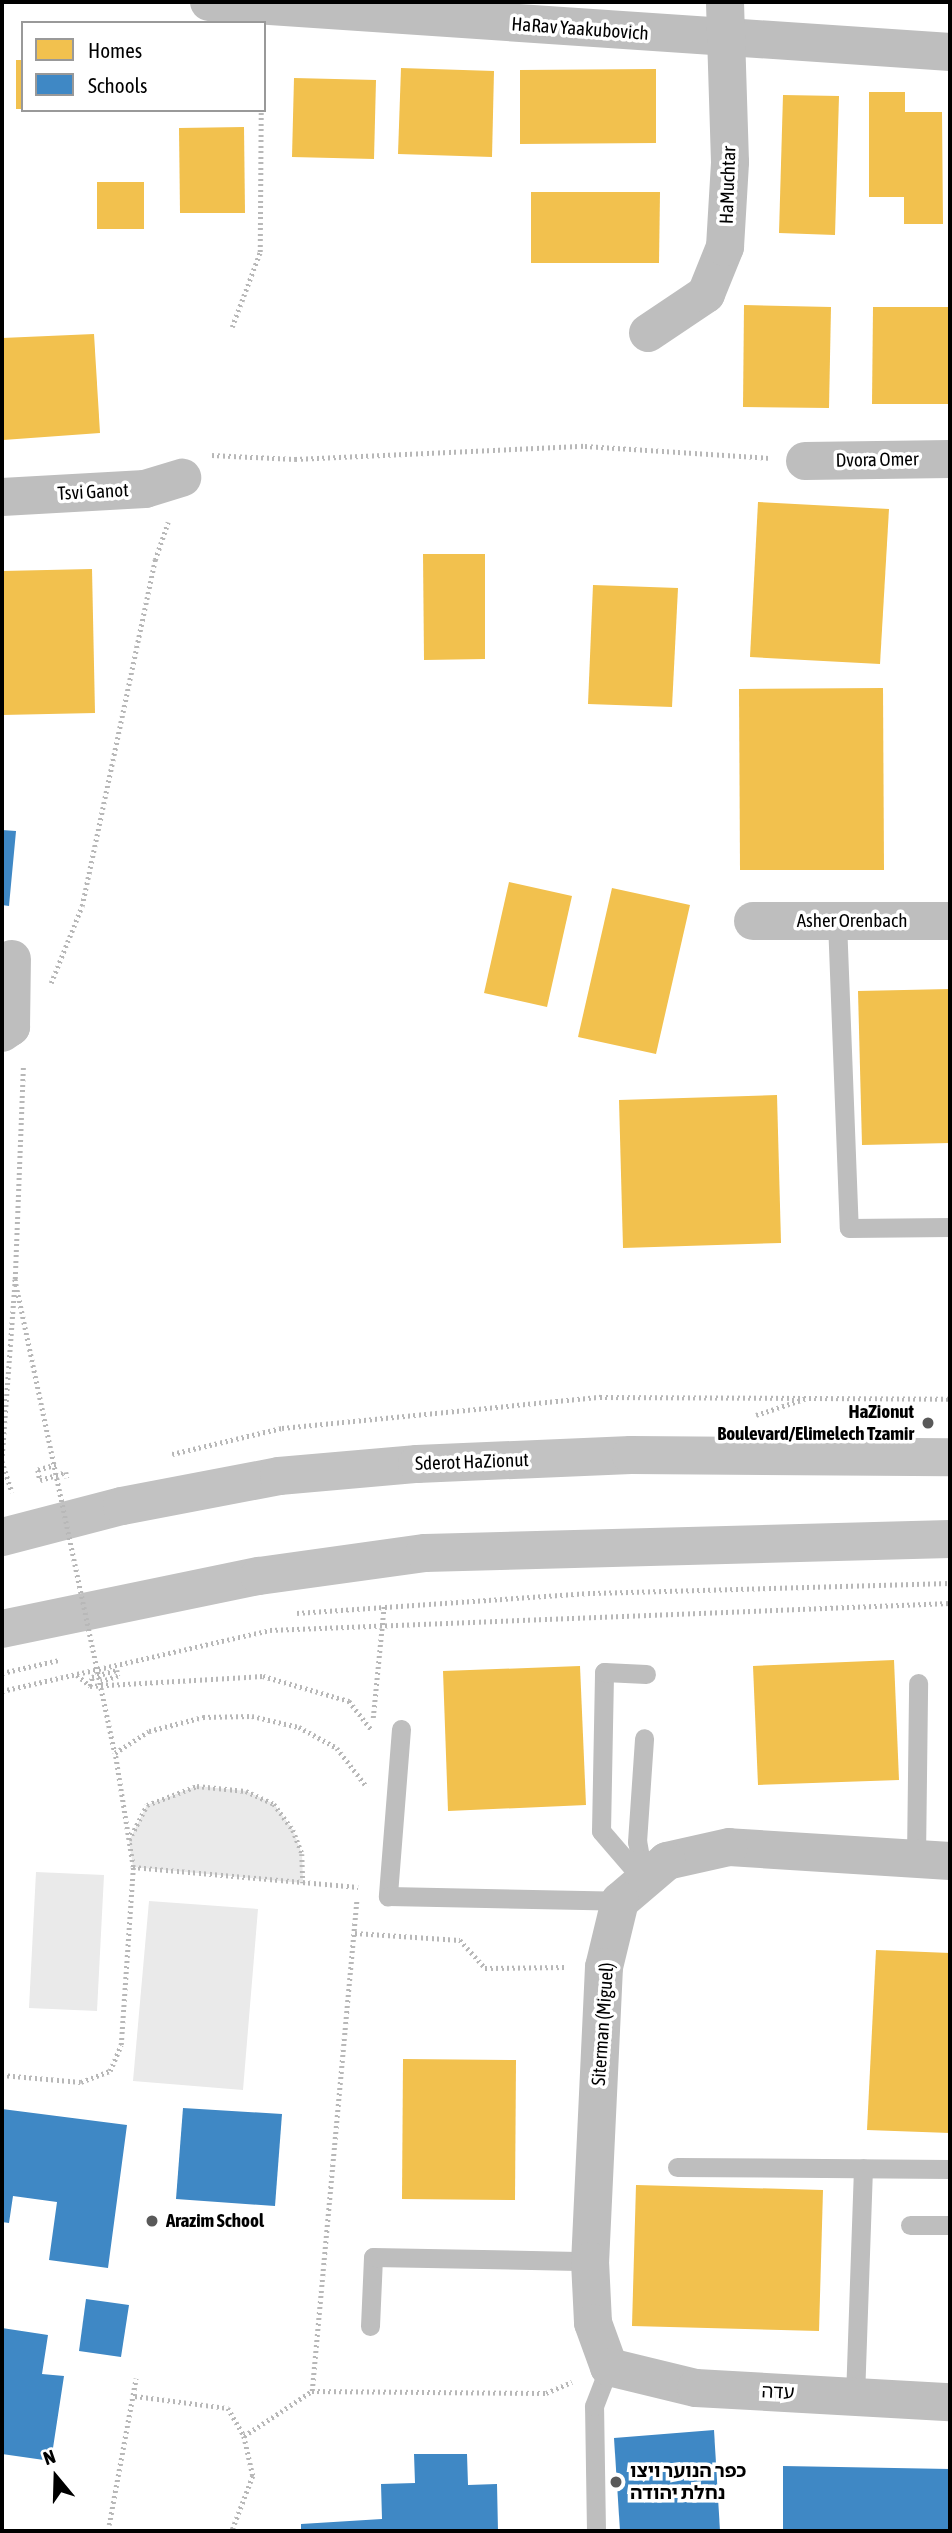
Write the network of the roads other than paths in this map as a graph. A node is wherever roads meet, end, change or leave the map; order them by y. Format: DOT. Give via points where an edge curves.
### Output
graph roads {
  1 [pos="209,2"];
  2 [pos="726,2"];
  3 [pos="727,40"];
  4 [pos="950,52"];
  5 [pos="649,333"];
  6 [pos="950,459"];
  7 [pos="805,461"];
  8 [pos="195,466"];
  9 [pos="2,497"];
  10 [pos="753,920"];
  11 [pos="836,921"];
  12 [pos="950,921"];
  13 [pos="12,959"];
  14 [pos="6,1030"];
  15 [pos="950,1227"];
  16 [pos="950,1457"];
  17 [pos="2,1537"];
  18 [pos="950,1539"];
  19 [pos="2,1629"];
  20 [pos="646,1674"];
  21 [pos="918,1683"];
  22 [pos="401,1729"];
  23 [pos="644,1738"];
  24 [pos="933,1860"];
  25 [pos="632,1891"];
  26 [pos="677,2166"];
  27 [pos="863,2168"];
  28 [pos="950,2169"];
  29 [pos="910,2225"];
  30 [pos="950,2225"];
  31 [pos="590,2261"];
  32 [pos="370,2326"];
  33 [pos="609,2367"];
  34 [pos="855,2397"];
  35 [pos="950,2402"];
  36 [pos="596,2531"];
  1 -- 3 [label="street, HaRav Yaakubovich"];
  2 -- 3 [label="street, HaMuchtar"];
  3 -- 4 [label="street, HaRav Yaakubovich"];
  3 -- 5 [label="street, HaMuchtar" via="730,162 725,247 706,294"];
  6 -- 7 [label="street, Dvora Omer"];
  8 -- 9 [label="street, Tsvi Ganot" via="145,489"];
  10 -- 11 [label="street, Asher Orenbach"];
  11 -- 12 [label="street, Asher Orenbach"];
  11 -- 15 [label="lane" via="849,1228"];
  13 -- 14 [label="street"];
  16 -- 17 [label="street, Sderot HaZionut" via="631,1455 417,1464 279,1476 122,1506"];
  18 -- 19 [label="street" via="425,1553 259,1576"];
  20 -- 25 [label="lane" via="604,1672 601,1831"];
  21 -- 24 [label="lane"];
  22 -- 25 [label="lane" via="388,1896"];
  23 -- 25 [label="lane"];
  24 -- 25 [label="street" via="729,1847 667,1861"];
  25 -- 31 [label="street, Siterman (Miguel)" via="604,1966"];
  26 -- 27 [label="lane"];
  27 -- 28 [label="lane"];
  27 -- 34 [label="lane"];
  29 -- 30 [label="lane"];
  31 -- 32 [label="lane" via="373,2257"];
  31 -- 33 [label="street, Siterman (Miguel)" via="593,2323"];
  33 -- 34 [label="street, עדה" via="696,2388"];
  33 -- 36 [label="lane" via="594,2406"];
  34 -- 35 [label="street, עדה"];
}
